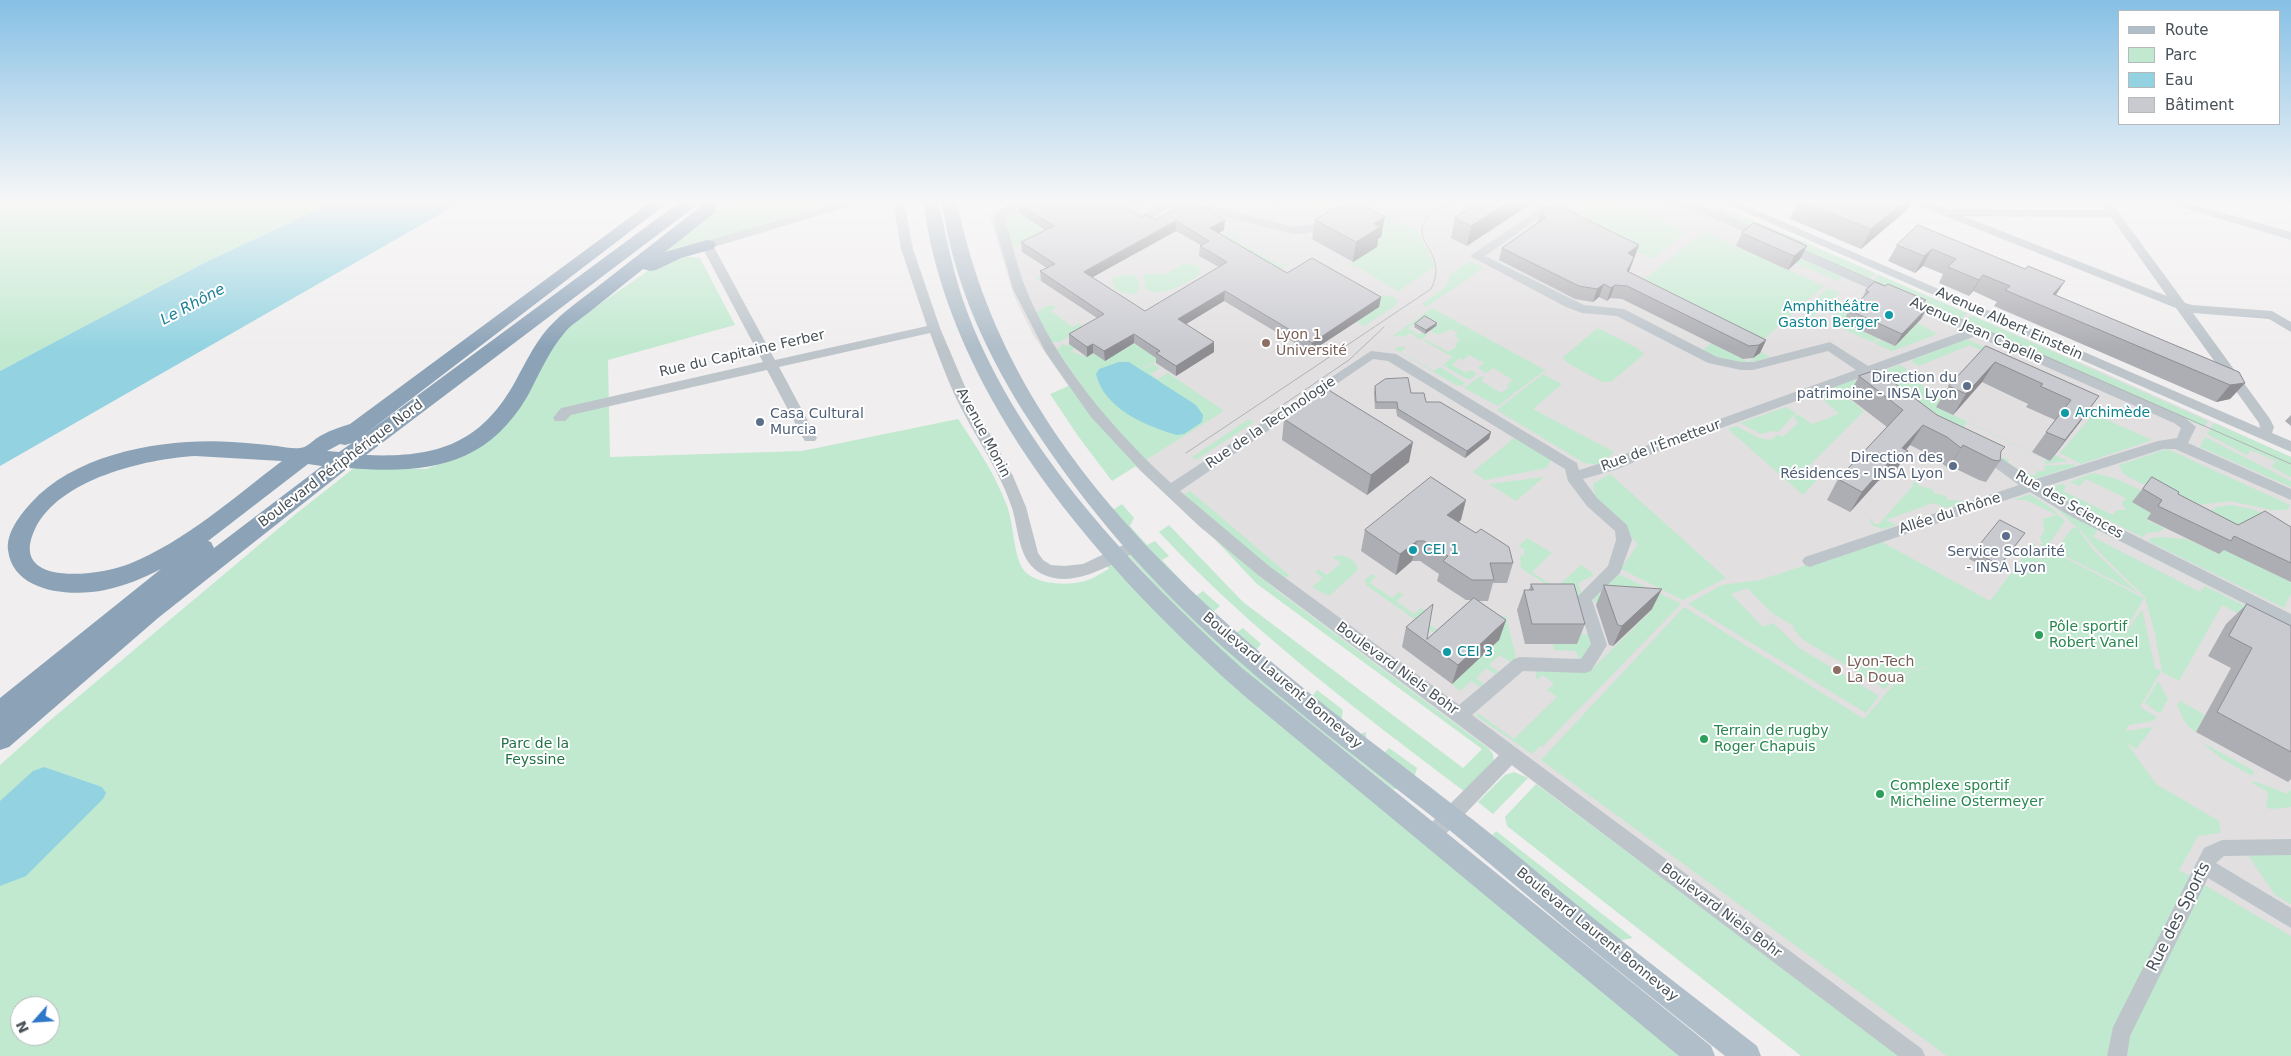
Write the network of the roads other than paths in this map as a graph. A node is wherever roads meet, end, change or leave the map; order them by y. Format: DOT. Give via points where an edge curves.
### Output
graph roads {
  1 [pos="596,250"];
  2 [pos="641,250"];
  3 [pos="653,250"];
  4 [pos="688,250"];
  5 [pos="710,250"];
  6 [pos="907,250"];
  7 [pos="942,250"];
  8 [pos="960,250"];
  9 [pos="1008,250"];
  10 [pos="1485,250"];
  11 [pos="1792,250"];
  12 [pos="1840,250"];
  13 [pos="2041,250"];
  14 [pos="2141,250"];
  15 [pos="627,273"];
  16 [pos="2181,306"];
  17 [pos="934,328"];
  18 [pos="2291,328"];
  19 [pos="1974,333"];
  20 [pos="771,364"];
  21 [pos="1867,371"];
  22 [pos="1896,391"];
  23 [pos="560,418"];
  24 [pos="356,429"];
  25 [pos="2265,435"];
  26 [pos="810,438"];
  27 [pos="1969,442"];
  28 [pos="2177,444"];
  29 [pos="2291,447"];
  30 [pos="1573,477"];
  31 [pos="2032,487"];
  32 [pos="1171,490"];
  33 [pos="2291,495"];
  34 [pos="1136,545"];
  35 [pos="1115,556"];
  36 [pos="1810,561"];
  37 [pos="2291,620"];
  38 [pos="0,712"];
  39 [pos="1460,715"];
  40 [pos="0,739"];
  41 [pos="1512,754"];
  42 [pos="1450,817"];
  43 [pos="1432,836"];
  44 [pos="2291,847"];
  45 [pos="2205,866"];
  46 [pos="2291,919"];
  47 [pos="1701,1056"];
  48 [pos="1747,1056"];
  49 [pos="1915,1056"];
  50 [pos="2117,1056"];
  1 -- 24 [label="highway, Boulevard Périphérique Nord"];
  2 -- 40 [label="highway, Boulevard Périphérique Nord" via="285,504 150,611"];
  3 -- 15 [label="highway"];
  4 -- 15 [label="highway"];
  5 -- 20 [label="street"];
  6 -- 17 [label="street, Avenue Monin"];
  7 -- 35 [label="main road, Boulevard Laurent Bonnevay" via="952,293 986,372 1048,471"];
  8 -- 34 [label="main road, Boulevard Laurent Bonnevay" via="970,285 1008,370 1044,430 1104,510"];
  9 -- 32 [label="street, Boulevard Niels Bohr" via="1029,312 1055,355 1120,442"];
  10 -- 21 [label="street" via="1476,256 1570,304 1582,309 1620,312 1713,360 1753,366 1830,346"];
  11 -- 19 [label="street, Avenue Jean Capelle"];
  12 -- 25 [label="street, Avenue Albert Einstein"];
  13 -- 16 [label="street"];
  14 -- 16 [label="street"];
  15 -- 24 [label="highway" via="552,334 506,414 488,433 467,446 432,460 407,464 375,463 285,454 188,448 138,456 75,481 40,508 20,538 19,556 28,571 56,583 102,582 140,570 176,550 324,442"];
  16 -- 18 [label="street" via="2272,315"];
  16 -- 25 [label="street" via="2265,422"];
  17 -- 20 [label="street, Rue du Capitaine Ferber"];
  17 -- 35 [label="street, Avenue Monin" via="962,396 1006,476 1019,507 1031,554 1038,564 1048,570 1085,570"];
  19 -- 21 [label="street, Rue de l'Émetteur"];
  19 -- 28 [label="street, Avenue Jean Capelle" via="2188,432"];
  20 -- 23 [label="street, Rue du Capitaine Ferber" via="566,411"];
  20 -- 26 [label="street"];
  21 -- 22 [label="street"];
  21 -- 30 [label="street, Rue de l'Émetteur"];
  24 -- 38 [label="highway, Boulevard Périphérique Nord" via="255,506"];
  25 -- 29 [label="street, Avenue Albert Einstein"];
  27 -- 31 [label="street, Rue des Sciences"];
  28 -- 31 [label="street, Allée du Rhône" via="2163,444"];
  28 -- 33 [label="street"];
  30 -- 32 [label="street, Rue de la Technologie" via="1572,466 1391,357 1371,355"];
  30 -- 39 [label="street" via="1592,502 1622,529 1624,540 1615,569 1584,598 1599,646 1585,666 1520,664"];
  31 -- 36 [label="street, Allée du Rhône"];
  31 -- 37 [label="street, Rue des Sciences" via="2077,513"];
  32 -- 39 [label="street, Boulevard Niels Bohr" via="1284,587"];
  34 -- 35 [label="street, Avenue Monin"];
  34 -- 42 [label="main road, Boulevard Laurent Bonnevay" via="1201,614 1262,667 1339,732"];
  35 -- 43 [label="main road, Boulevard Laurent Bonnevay" via="1235,674"];
  39 -- 41 [label="street, Boulevard Niels Bohr"];
  41 -- 42 [label="street"];
  41 -- 49 [label="street, Boulevard Niels Bohr"];
  42 -- 43 [label="street"];
  42 -- 48 [label="main road, Boulevard Laurent Bonnevay"];
  43 -- 47 [label="main road, Boulevard Laurent Bonnevay"];
  44 -- 45 [label="street, Rue des Sports" via="2222,848 2211,854"];
  45 -- 46 [label="street"];
  45 -- 50 [label="street, Rue des Sports" via="2120,1034"];
}
